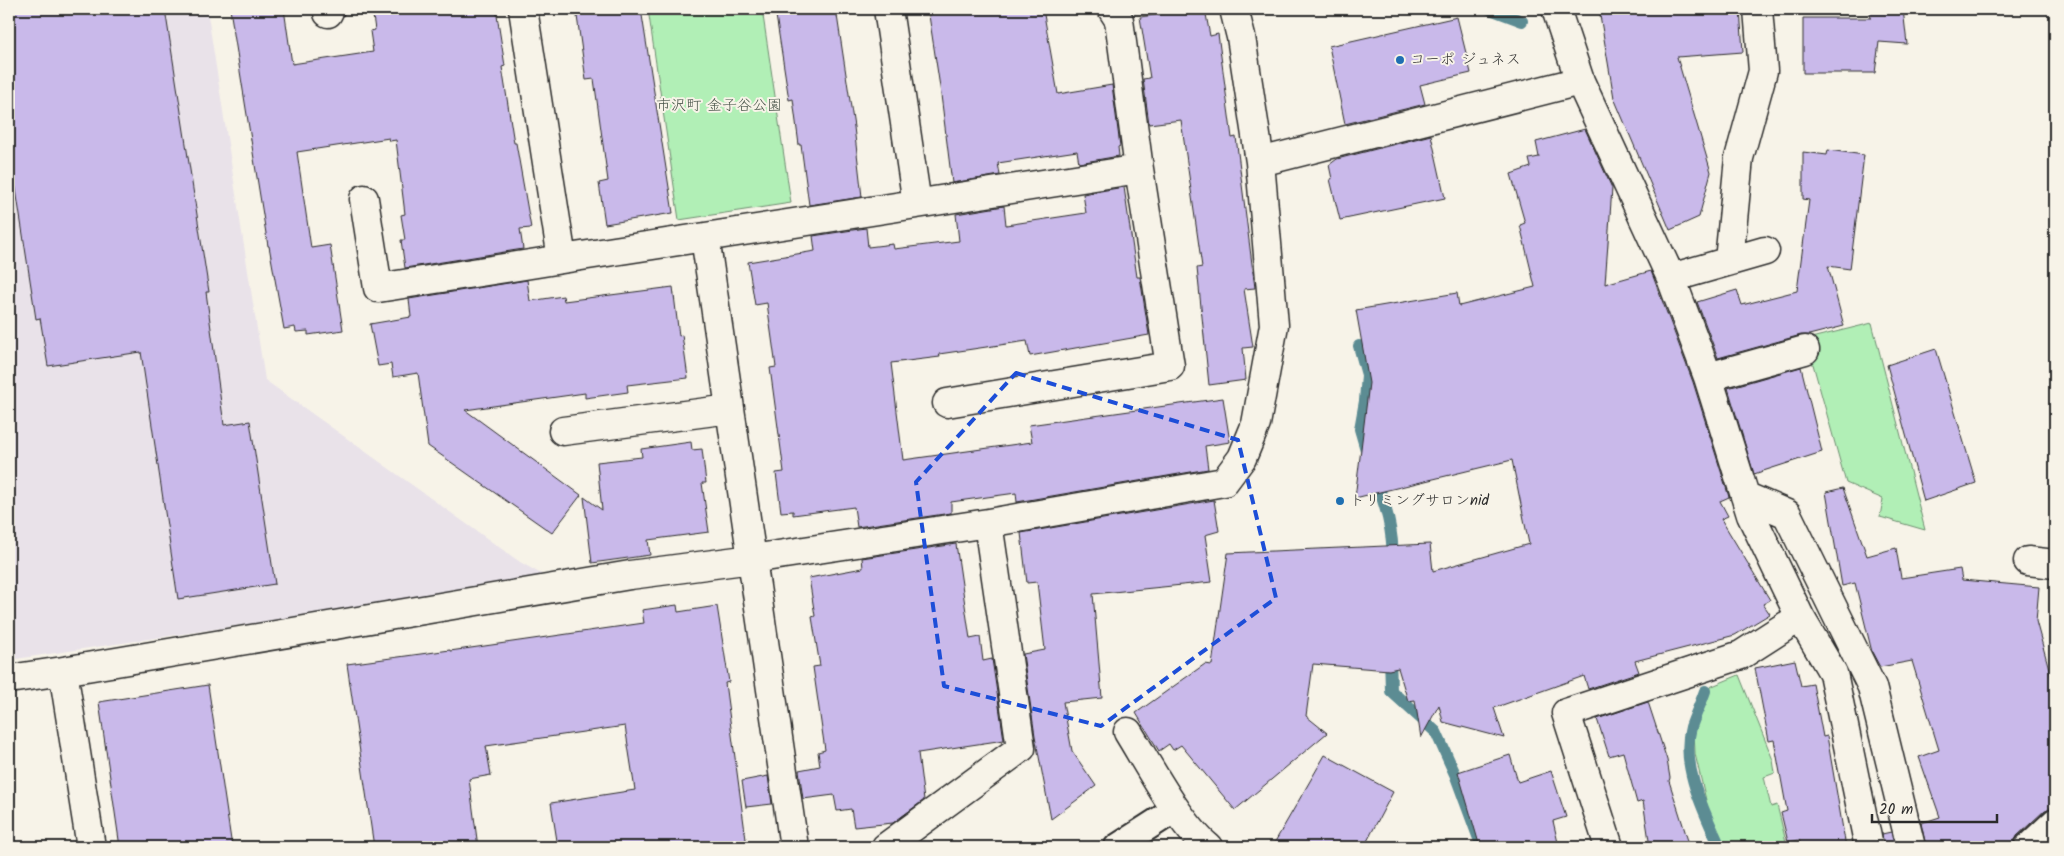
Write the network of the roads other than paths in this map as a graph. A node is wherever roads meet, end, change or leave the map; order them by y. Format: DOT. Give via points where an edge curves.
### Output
graph roads {
  1 [pos="523,9"];
  2 [pos="888,9"];
  3 [pos="1112,9"];
  4 [pos="1234,9"];
  5 [pos="1556,9"];
  6 [pos="1758,9"];
  7 [pos="1580,81"];
  8 [pos="1260,162"];
  9 [pos="1139,169"];
  10 [pos="364,199"];
  11 [pos="917,204"];
  12 [pos="705,238"];
  13 [pos="1765,251"];
  14 [pos="562,259"];
  15 [pos="1729,261"];
  16 [pos="1672,278"];
  17 [pos="1805,350"];
  18 [pos="1708,377"];
  19 [pos="947,403"];
  20 [pos="730,409"];
  21 [pos="563,431"];
  22 [pos="1745,496"];
  23 [pos="988,523"];
  24 [pos="752,559"];
  25 [pos="2028,561"];
  26 [pos="2055,564"];
  27 [pos="1800,617"];
  28 [pos="63,671"];
  29 [pos="9,678"];
  30 [pos="1128,732"];
  31 [pos="1176,808"];
  32 [pos="2055,821"];
  33 [pos="90,847"];
  34 [pos="794,847"];
  35 [pos="886,847"];
  36 [pos="1117,847"];
  37 [pos="1208,847"];
  38 [pos="1609,847"];
  39 [pos="1869,847"];
  40 [pos="1911,847"];
  41 [pos="2026,847"];
  1 -- 14 [label="street"];
  2 -- 11 [label="street"];
  3 -- 9 [label="street" via="1119,20"];
  4 -- 8 [label="street" via="1242,37"];
  5 -- 7 [label="street"];
  6 -- 15 [label="street" via="1762,71 1739,158"];
  7 -- 8 [label="street"];
  7 -- 16 [label="street"];
  8 -- 23 [label="street" via="1274,325 1256,424 1242,458 1224,482"];
  9 -- 11 [label="street"];
  9 -- 19 [label="street" via="1170,366"];
  10 -- 14 [label="street" via="378,288"];
  11 -- 12 [label="street"];
  12 -- 14 [label="street"];
  12 -- 20 [label="street"];
  13 -- 15 [label="street"];
  15 -- 16 [label="street"];
  16 -- 18 [label="street"];
  17 -- 18 [label="street"];
  18 -- 22 [label="street"];
  20 -- 21 [label="street"];
  20 -- 24 [label="street"];
  22 -- 27 [label="street"];
  22 -- 40 [label="street" via="1787,514 1872,687"];
  23 -- 24 [label="street"];
  23 -- 35 [label="street" via="1021,748"];
  24 -- 28 [label="street" via="630,574"];
  24 -- 34 [label="street"];
  25 -- 26 [label="street"];
  27 -- 38 [label="street" via="1741,655 1566,713"];
  27 -- 39 [label="street" via="1833,673"];
  28 -- 29 [label="street"];
  28 -- 33 [label="street"];
  30 -- 31 [label="street"];
  31 -- 36 [label="lane"];
  31 -- 37 [label="street" via="1197,839"];
  32 -- 41 [label="lane"];
}
